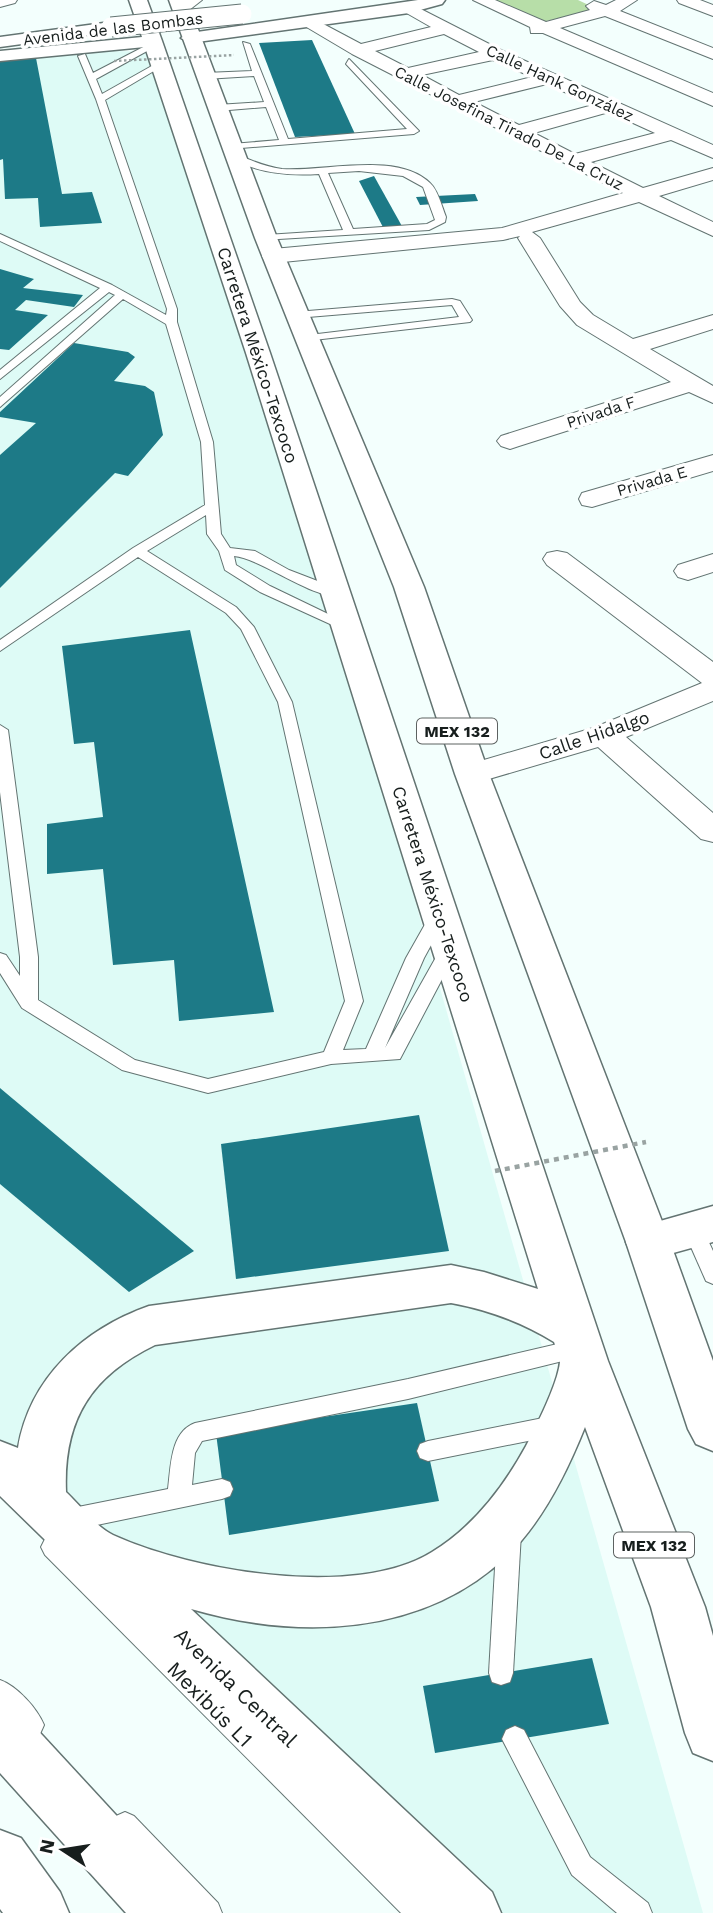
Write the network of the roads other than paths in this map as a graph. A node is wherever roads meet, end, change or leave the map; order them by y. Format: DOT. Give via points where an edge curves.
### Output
graph roads {
  1 [pos="9,0"];
  2 [pos="138,0"];
  3 [pos="435,0"];
  4 [pos="481,0"];
  5 [pos="580,0"];
  6 [pos="629,0"];
  7 [pos="685,0"];
  8 [pos="0,1"];
  9 [pos="384,1"];
  10 [pos="409,8"];
  11 [pos="607,11"];
  12 [pos="713,11"];
  13 [pos="186,12"];
  14 [pos="306,22"];
  15 [pos="545,27"];
  16 [pos="447,28"];
  17 [pos="520,32"];
  18 [pos="0,42"];
  19 [pos="246,44"];
  20 [pos="496,46"];
  21 [pos="156,51"];
  22 [pos="713,54"];
  23 [pos="0,56"];
  24 [pos="82,56"];
  25 [pos="353,56"];
  26 [pos="257,73"];
  27 [pos="404,74"];
  28 [pos="205,76"];
  29 [pos="551,78"];
  30 [pos="92,80"];
  31 [pos="100,99"];
  32 [pos="713,100"];
  33 [pos="456,101"];
  34 [pos="270,104"];
  35 [pos="611,106"];
  36 [pos="216,108"];
  37 [pos="519,131"];
  38 [pos="673,134"];
  39 [pos="285,143"];
  40 [pos="713,152"];
  41 [pos="234,153"];
  42 [pos="573,161"];
  43 [pos="323,172"];
  44 [pos="713,174"];
  45 [pos="640,195"];
  46 [pos="711,228"];
  47 [pos="349,232"];
  48 [pos="0,237"];
  49 [pos="529,238"];
  50 [pos="270,247"];
  51 [pos="108,287"];
  52 [pos="122,294"];
  53 [pos="171,321"];
  54 [pos="713,322"];
  55 [pos="303,331"];
  56 [pos="254,342"];
  57 [pos="630,347"];
  58 [pos="0,376"];
  59 [pos="702,389"];
  60 [pos="0,403"];
  61 [pos="510,442"];
  62 [pos="713,463"];
  63 [pos="592,499"];
  64 [pos="211,506"];
  65 [pos="138,551"];
  66 [pos="226,551"];
  67 [pos="557,559"];
  68 [pos="335,593"];
  69 [pos="346,626"];
  70 [pos="0,647"];
  71 [pos="713,677"];
  72 [pos="713,690"];
  73 [pos="0,730"];
  74 [pos="604,735"];
  75 [pos="472,774"];
  76 [pos="713,831"];
  77 [pos="439,914"];
  78 [pos="450,947"];
  79 [pos="0,959"];
  80 [pos="29,1003"];
  81 [pos="372,1056"];
  82 [pos="331,1057"];
  83 [pos="703,1226"];
  84 [pos="648,1242"];
  85 [pos="713,1275"];
  86 [pos="579,1346"];
  87 [pos="561,1425"];
  88 [pos="713,1429"];
  89 [pos="428,1451"];
  90 [pos="0,1463"];
  91 [pos="222,1489"];
  92 [pos="179,1498"];
  93 [pos="510,1516"];
  94 [pos="50,1517"];
  95 [pos="501,1673"];
  96 [pos="0,1692"];
  97 [pos="713,1733"];
  98 [pos="24,1737"];
  99 [pos="515,1739"];
  100 [pos="104,1802"];
  101 [pos="0,1859"];
  102 [pos="39,1913"];
  103 [pos="166,1913"];
  104 [pos="208,1913"];
  105 [pos="420,1913"];
  106 [pos="471,1913"];
  107 [pos="638,1913"];
  1 -- 8 [label="street"];
  2 -- 21 [label="main road, MEX 132"];
  3 -- 9 [label="main road, Avenida de las Bombas"];
  3 -- 10 [label="main road"];
  4 -- 15 [label="street"];
  5 -- 11 [label="street"];
  6 -- 11 [label="street"];
  7 -- 12 [label="street"];
  9 -- 18 [label="main road, Avenida de las Bombas, bridge"];
  10 -- 14 [label="main road"];
  10 -- 16 [label="street, Calle Hank González"];
  11 -- 15 [label="street"];
  11 -- 22 [label="street"];
  13 -- 14 [label="main road"];
  13 -- 28 [label="main road, MEX 132"];
  14 -- 25 [label="street, Calle Josefina Tirado De La Cruz"];
  15 -- 17 [label="street"];
  15 -- 32 [label="street"];
  16 -- 20 [label="street, Calle Hank González" via="472,43"];
  16 -- 25 [label="street"];
  19 -- 26 [label="lane"];
  20 -- 27 [label="street"];
  20 -- 29 [label="street, Calle Hank González"];
  21 -- 23 [label="main road"];
  21 -- 30 [label="lane"];
  21 -- 31 [label="lane"];
  21 -- 56 [label="main road, Carretera México-Texcoco / MEX 132"];
  24 -- 30 [label="lane"];
  25 -- 27 [label="street, Calle Josefina Tirado De La Cruz"];
  25 -- 39 [label="lane" via="414,131"];
  26 -- 28 [label="lane"];
  26 -- 34 [label="lane"];
  27 -- 33 [label="street, Calle Josefina Tirado De La Cruz"];
  28 -- 36 [label="main road, MEX 132"];
  29 -- 33 [label="street"];
  29 -- 35 [label="street, Calle Hank González"];
  30 -- 31 [label="lane"];
  31 -- 53 [label="lane" via="172,309"];
  33 -- 37 [label="street, Calle Josefina Tirado De La Cruz"];
  34 -- 36 [label="lane"];
  34 -- 39 [label="lane"];
  35 -- 37 [label="street"];
  35 -- 38 [label="street, Calle Hank González"];
  36 -- 41 [label="main road, MEX 132"];
  37 -- 42 [label="street, Calle Josefina Tirado De La Cruz"];
  38 -- 40 [label="street, Calle Hank González"];
  38 -- 42 [label="street"];
  39 -- 41 [label="lane"];
  41 -- 43 [label="lane" via="255,167 276,172"];
  41 -- 50 [label="main road, MEX 132"];
  42 -- 45 [label="street, Calle Josefina Tirado De La Cruz"];
  43 -- 47 [label="lane"];
  43 -- 47 [label="lane" via="374,170 415,177 428,185 441,217 429,227"];
  44 -- 45 [label="street"];
  45 -- 46 [label="street, Calle Josefina Tirado De La Cruz"];
  45 -- 50 [label="street" via="503,234"];
  47 -- 50 [label="lane"];
  48 -- 51 [label="lane"];
  49 -- 57 [label="street" via="578,314"];
  50 -- 55 [label="main road, MEX 132"];
  51 -- 52 [label="lane"];
  51 -- 58 [label="lane"];
  52 -- 53 [label="lane"];
  52 -- 60 [label="lane"];
  53 -- 64 [label="lane" via="207,442"];
  54 -- 57 [label="street"];
  55 -- 55 [label="lane" via="466,320 452,302"];
  55 -- 56 [label="main road" via="298,343 265,346"];
  55 -- 75 [label="main road, MEX 132" via="409,587"];
  56 -- 68 [label="main road, Carretera México-Texcoco / MEX 132"];
  57 -- 59 [label="street"];
  59 -- 61 [label="street, Privada F"];
  62 -- 63 [label="street, Privada E"];
  64 -- 65 [label="lane"];
  64 -- 66 [label="lane" via="214,534"];
  65 -- 70 [label="lane"];
  65 -- 82 [label="lane" via="231,610 247,627 285,702 354,1001"];
  66 -- 68 [label="lane" via="250,554 293,578"];
  66 -- 69 [label="lane" via="230,567 262,588"];
  67 -- 71 [label="street"];
  68 -- 69 [label="main road, Carretera México-Texcoco / MEX 132"];
  69 -- 77 [label="main road, Carretera México-Texcoco / MEX 132"];
  72 -- 74 [label="street, Calle Hidalgo"];
  73 -- 80 [label="lane" via="29,957"];
  74 -- 75 [label="street, Calle Hidalgo"];
  74 -- 76 [label="street"];
  75 -- 84 [label="main road, MEX 132"];
  77 -- 78 [label="main road, Carretera México-Texcoco / MEX 132"];
  77 -- 81 [label="lane"];
  78 -- 81 [label="lane" via="393,1054"];
  78 -- 86 [label="main road, Carretera México-Texcoco / MEX 132"];
  79 -- 80 [label="lane"];
  80 -- 82 [label="lane" via="129,1065 208,1086"];
  81 -- 82 [label="lane"];
  83 -- 84 [label="main road"];
  83 -- 85 [label="lane"];
  84 -- 88 [label="main road, MEX 132"];
  86 -- 87 [label="main road"];
  86 -- 92 [label="lane" via="408,1389 195,1433 184,1451"];
  86 -- 94 [label="main road" via="552,1316 504,1295 451,1284 149,1326 106,1347 70,1383 57,1404 47,1427 38,1476"];
  86 -- 97 [label="main road, Carretera México-Texcoco / MEX 132" via="678,1607"];
  87 -- 89 [label="lane"];
  87 -- 93 [label="main road"];
  90 -- 94 [label="main road, Avenida Central"];
  91 -- 92 [label="lane"];
  92 -- 94 [label="lane"];
  93 -- 94 [label="main road" via="461,1562 430,1579 398,1592 329,1603 243,1596 148,1573"];
  93 -- 95 [label="lane"];
  94 -- 105 [label="lane, Mexibús L1"];
  94 -- 106 [label="main road, Avenida Central"];
  96 -- 98 [label="lane"];
  98 -- 103 [label="main road"];
  99 -- 107 [label="lane" via="581,1866"];
  100 -- 104 [label="lane"];
  101 -- 102 [label="main road"];
}
